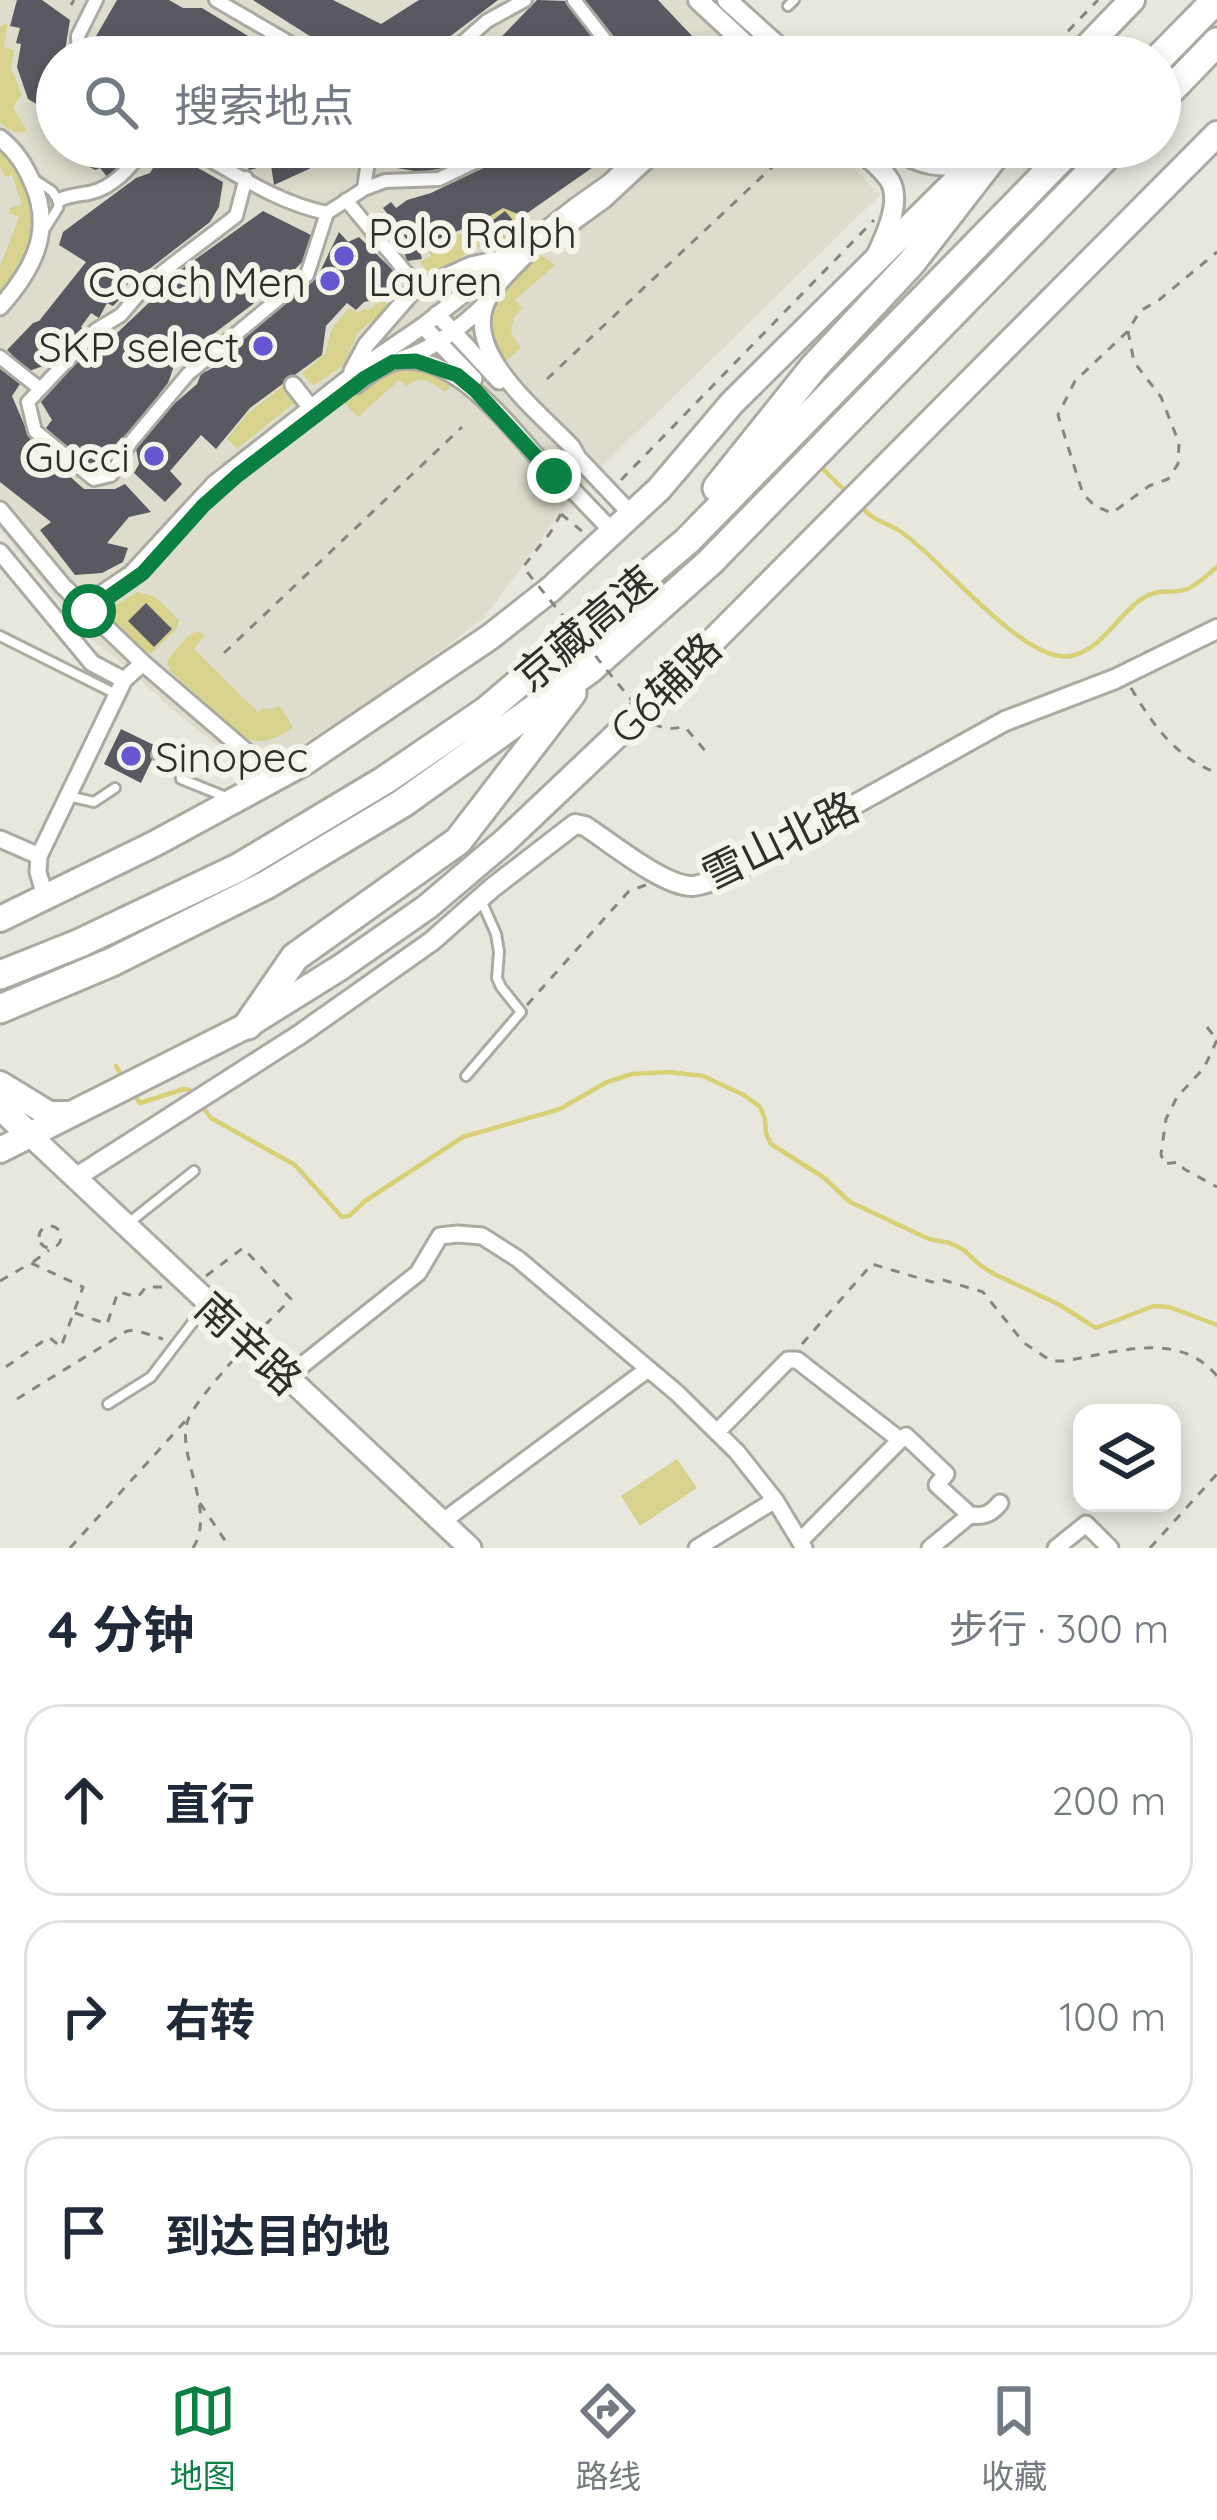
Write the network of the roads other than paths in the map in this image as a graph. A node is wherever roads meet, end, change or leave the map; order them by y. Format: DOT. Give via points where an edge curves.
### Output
graph roads {
  1 [pos="216,0"];
  2 [pos="525,0"];
  3 [pos="574,0"];
  4 [pos="698,0"];
  5 [pos="727,0"];
  6 [pos="1132,0"];
  7 [pos="1216,0"];
  8 [pos="73,2"];
  9 [pos="93,5"];
  10 [pos="78,36"];
  11 [pos="278,36"];
  12 [pos="470,36"];
  13 [pos="602,36"];
  14 [pos="732,36"];
  15 [pos="767,36"];
  16 [pos="1097,36"];
  17 [pos="1181,36"];
  18 [pos="1217,42"];
  19 [pos="1181,79"];
  20 [pos="1217,134"];
  21 [pos="0,137"];
  22 [pos="130,168"];
  23 [pos="226,168"];
  24 [pos="367,168"];
  25 [pos="462,168"];
  26 [pos="624,168"];
  27 [pos="638,168"];
  28 [pos="878,168"];
  29 [pos="971,168"];
  30 [pos="978,168"];
  31 [pos="1051,168"];
  32 [pos="1095,168"];
  33 [pos="30,177"];
  34 [pos="245,178"];
  35 [pos="364,189"];
  36 [pos="59,200"];
  37 [pos="346,200"];
  38 [pos="327,213"];
  39 [pos="41,233"];
  40 [pos="512,256"];
  41 [pos="874,262"];
  42 [pos="418,287"];
  43 [pos="488,300"];
  44 [pos="0,307"];
  45 [pos="437,314"];
  46 [pos="423,326"];
  47 [pos="444,336"];
  48 [pos="0,357"];
  49 [pos="393,362"];
  50 [pos="348,380"];
  51 [pos="293,386"];
  52 [pos="38,388"];
  53 [pos="314,412"];
  54 [pos="578,458"];
  55 [pos="567,484"];
  56 [pos="0,510"];
  57 [pos="614,520"];
  58 [pos="0,552"];
  59 [pos="643,580"];
  60 [pos="85,607"];
  61 [pos="1217,629"];
  62 [pos="0,636"];
  63 [pos="143,663"];
  64 [pos="590,669"];
  65 [pos="120,687"];
  66 [pos="158,754"];
  67 [pos="277,778"];
  68 [pos="115,788"];
  69 [pos="67,795"];
  70 [pos="233,800"];
  71 [pos="0,839"];
  72 [pos="39,856"];
  73 [pos="45,896"];
  74 [pos="480,899"];
  75 [pos="0,920"];
  76 [pos="0,975"];
  77 [pos="0,1009"];
  78 [pos="248,1025"];
  79 [pos="466,1076"];
  80 [pos="0,1084"];
  81 [pos="0,1107"];
  82 [pos="68,1114"];
  83 [pos="9,1137"];
  84 [pos="194,1171"];
  85 [pos="75,1178"];
  86 [pos="125,1226"];
  87 [pos="194,1291"];
  88 [pos="648,1369"];
  89 [pos="286,1378"];
  90 [pos="108,1404"];
  91 [pos="717,1432"];
  92 [pos="900,1440"];
  93 [pos="775,1500"];
  94 [pos="1000,1503"];
  95 [pos="970,1515"];
  96 [pos="442,1522"];
  97 [pos="798,1546"];
  98 [pos="470,1548"];
  99 [pos="697,1548"];
  100 [pos="930,1548"];
  101 [pos="1056,1548"];
  102 [pos="1110,1548"];
  1 -- 11 [label="street"];
  2 -- 12 [label="street"];
  3 -- 13 [label="street"];
  4 -- 14 [label="street"];
  5 -- 15 [label="street"];
  6 -- 16 [label="main road"];
  7 -- 17 [label="highway"];
  8 -- 9 [label="street"];
  9 -- 10 [label="street"];
  18 -- 19 [label="highway"];
  20 -- 78 [label="main road, G6辅路" via="505,842 427,907"];
  21 -- 33 [label="street"];
  22 -- 36 [label="street" via="91,193"];
  23 -- 34 [label="street"];
  24 -- 35 [label="street"];
  25 -- 35 [label="street"];
  26 -- 40 [label="street"];
  27 -- 43 [label="street" via="527,254"];
  28 -- 41 [label="street" via="894,192"];
  29 -- 41 [label="main road"];
  30 -- 59 [label="highway" via="910,263"];
  31 -- 59 [label="highway, 京藏高速"];
  32 -- 64 [label="highway" via="710,562"];
  33 -- 36 [label="lane"];
  33 -- 39 [label="street"];
  34 -- 38 [label="street"];
  34 -- 52 [label="street" via="236,216"];
  35 -- 37 [label="street"];
  36 -- 39 [label="lane"];
  37 -- 38 [label="street"];
  37 -- 42 [label="street"];
  38 -- 52 [label="street" via="308,275 188,374 111,476 94,479 35,431 28,402"];
  39 -- 44 [label="street" via="34,259"];
  40 -- 42 [label="street"];
  40 -- 45 [label="street"];
  41 -- 57 [label="main road"];
  42 -- 50 [label="street" via="366,345"];
  43 -- 47 [label="street"];
  43 -- 54 [label="street" via="488,350"];
  45 -- 46 [label="street"];
  45 -- 47 [label="street"];
  46 -- 47 [label="street"];
  46 -- 50 [label="street"];
  47 -- 49 [label="street"];
  47 -- 54 [label="street"];
  47 -- 55 [label="street"];
  48 -- 52 [label="street"];
  49 -- 53 [label="street"];
  49 -- 55 [label="street" via="457,375"];
  50 -- 53 [label="street"];
  51 -- 53 [label="street"];
  53 -- 60 [label="street" via="214,484 131,574"];
  54 -- 57 [label="street" via="610,492"];
  55 -- 57 [label="street"];
  56 -- 60 [label="street"];
  57 -- 67 [label="main road" via="551,589 490,637"];
  58 -- 65 [label="street"];
  59 -- 76 [label="highway, 京藏高速" via="486,711 386,780 238,868"];
  60 -- 63 [label="street"];
  61 -- 74 [label="street, 雪山北路" via="1005,721 702,884 663,877 575,824"];
  62 -- 65 [label="lane"];
  63 -- 65 [label="street"];
  63 -- 67 [label="street"];
  64 -- 77 [label="highway" via="403,803 266,885"];
  64 -- 78 [label="highway" via="458,842 295,956"];
  65 -- 69 [label="street"];
  66 -- 70 [label="lane" via="179,763 182,779"];
  67 -- 70 [label="main road"];
  68 -- 69 [label="lane" via="94,802"];
  69 -- 72 [label="street"];
  70 -- 73 [label="main road"];
  71 -- 72 [label="street"];
  72 -- 73 [label="street"];
  73 -- 75 [label="main road"];
  74 -- 79 [label="lane" via="496,934 497,978 521,1012"];
  74 -- 85 [label="street, 雪山北路" via="299,1035"];
  78 -- 82 [label="main road, G6辅路"];
  80 -- 82 [label="main road" via="49,1114"];
  81 -- 83 [label="main road"];
  82 -- 83 [label="main road, G6辅路"];
  83 -- 85 [label="main road, 南辛路"];
  84 -- 86 [label="lane"];
  85 -- 86 [label="main road, 南辛路"];
  86 -- 87 [label="main road, 南辛路"];
  87 -- 89 [label="main road, 南辛路"];
  87 -- 90 [label="lane" via="177,1343 151,1377"];
  88 -- 89 [label="street" via="518,1259 482,1235 458,1234 440,1236 418,1273"];
  88 -- 91 [label="street"];
  88 -- 96 [label="street"];
  89 -- 96 [label="main road, 南辛路"];
  91 -- 92 [label="street" via="788,1360 797,1360"];
  91 -- 93 [label="street"];
  92 -- 95 [label="street" via="906,1436 946,1474 937,1485"];
  92 -- 97 [label="street"];
  93 -- 97 [label="street"];
  93 -- 99 [label="street"];
  94 -- 95 [label="street" via="992,1513"];
  95 -- 100 [label="street"];
  96 -- 98 [label="main road, 南辛路"];
  101 -- 102 [label="street" via="1086,1524"];
}
